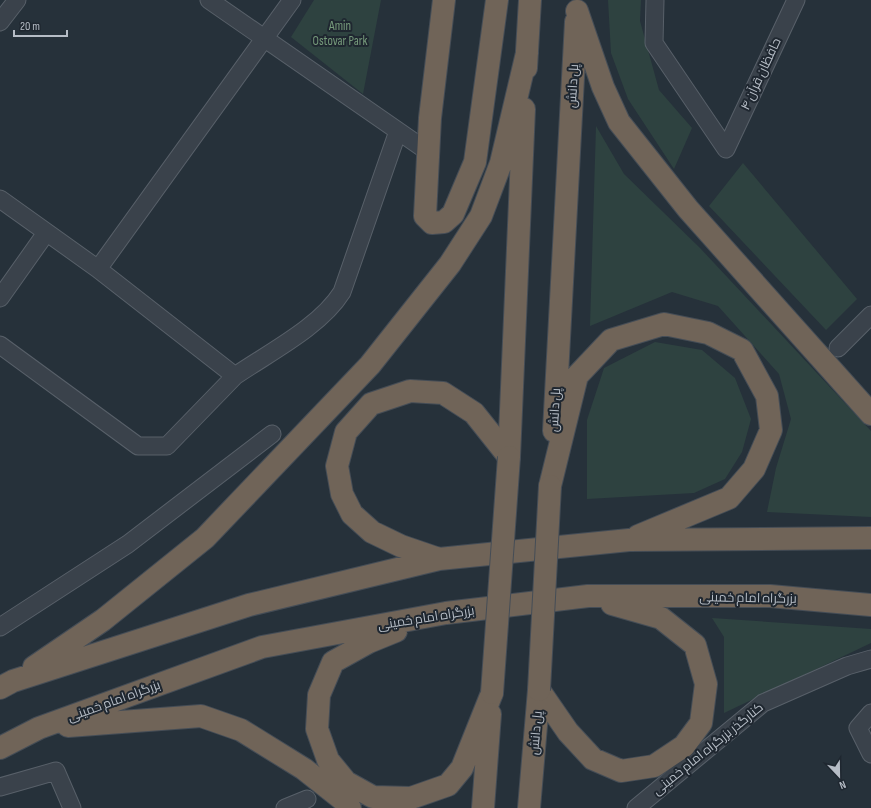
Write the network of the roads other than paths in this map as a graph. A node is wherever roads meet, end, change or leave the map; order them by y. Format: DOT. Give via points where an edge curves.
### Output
graph roads {
  1 [pos="17,0"];
  2 [pos="209,0"];
  3 [pos="292,0"];
  4 [pos="444,0"];
  5 [pos="498,0"];
  6 [pos="530,0"];
  7 [pos="655,0"];
  8 [pos="796,0"];
  9 [pos="577,6"];
  10 [pos="0,22"];
  11 [pos="266,39"];
  12 [pos="526,53"];
  13 [pos="398,131"];
  14 [pos="427,151"];
  15 [pos="0,199"];
  16 [pos="46,233"];
  17 [pos="98,269"];
  18 [pos="0,298"];
  19 [pos="871,315"];
  20 [pos="0,345"];
  21 [pos="838,348"];
  22 [pos="235,376"];
  23 [pos="871,414"];
  24 [pos="272,434"];
  25 [pos="509,457"];
  26 [pos="550,486"];
  27 [pos="871,538"];
  28 [pos="628,540"];
  29 [pos="439,559"];
  30 [pos="588,596"];
  31 [pos="871,605"];
  32 [pos="446,613"];
  33 [pos="0,627"];
  34 [pos="871,659"];
  35 [pos="6,685"];
  36 [pos="539,690"];
  37 [pos="492,693"];
  38 [pos="871,713"];
  39 [pos="39,728"];
  40 [pos="0,748"];
  41 [pos="871,754"];
  42 [pos="0,787"];
  43 [pos="307,799"];
  44 [pos="72,808"];
  45 [pos="285,808"];
  46 [pos="350,808"];
  47 [pos="483,808"];
  48 [pos="529,808"];
  49 [pos="636,808"];
  1 -- 10 [label="street"];
  2 -- 11 [label="street"];
  3 -- 11 [label="street"];
  4 -- 14 [label="highway"];
  5 -- 14 [label="highway" via="475,162 453,214 444,222 432,223 425,216"];
  6 -- 12 [label="highway"];
  7 -- 8 [label="street, حافظان قرآن ۴" via="654,43 726,149"];
  9 -- 23 [label="highway" via="602,88 619,122 688,209"];
  9 -- 26 [label="highway, پل دانش"];
  11 -- 13 [label="street"];
  11 -- 17 [label="street"];
  12 -- 25 [label="highway"];
  12 -- 35 [label="highway" via="501,163 481,216 450,264 370,365 205,538 103,620"];
  13 -- 14 [label="street"];
  13 -- 22 [label="street" via="342,292 332,307 316,322"];
  15 -- 16 [label="street"];
  16 -- 17 [label="street"];
  16 -- 18 [label="street"];
  17 -- 22 [label="street"];
  19 -- 21 [label="street"];
  20 -- 22 [label="street" via="138,446 167,446"];
  24 -- 33 [label="street" via="128,544"];
  25 -- 29 [label="highway" via="474,413 443,393 410,391 371,404 346,432 337,466 342,494 352,514 372,532"];
  25 -- 37 [label="highway, bridge"];
  26 -- 28 [label="highway" via="577,376 611,340 664,324 708,333 742,350 767,396 771,430 754,469 729,498"];
  26 -- 36 [label="highway, پل دانش, bridge"];
  27 -- 28 [label="highway"];
  28 -- 29 [label="highway"];
  29 -- 35 [label="highway" via="249,605"];
  30 -- 31 [label="highway, بزرگراه امام خمینی" via="770,596"];
  30 -- 32 [label="highway, بزرگراه امام خمینی"];
  30 -- 36 [label="highway" via="661,618 695,645 706,684 701,723 684,746 654,766 621,771 593,759 568,732"];
  32 -- 37 [label="highway" via="369,642 333,662 319,695 317,729 328,760 346,782 373,797 411,798 448,785 462,768"];
  32 -- 39 [label="highway, بزرگراه امام خمینی" via="262,646"];
  34 -- 49 [label="street, کنارگذر بزرگراه امام خمینی" via="847,666 763,703"];
  36 -- 48 [label="highway, پل دانش"];
  37 -- 47 [label="highway"];
  38 -- 41 [label="street" via="858,728"];
  39 -- 40 [label="highway, بزرگراه امام خمینی"];
  39 -- 46 [label="highway" via="201,716 241,730 292,761"];
  42 -- 44 [label="street" via="56,771"];
  43 -- 45 [label="street"];
}
